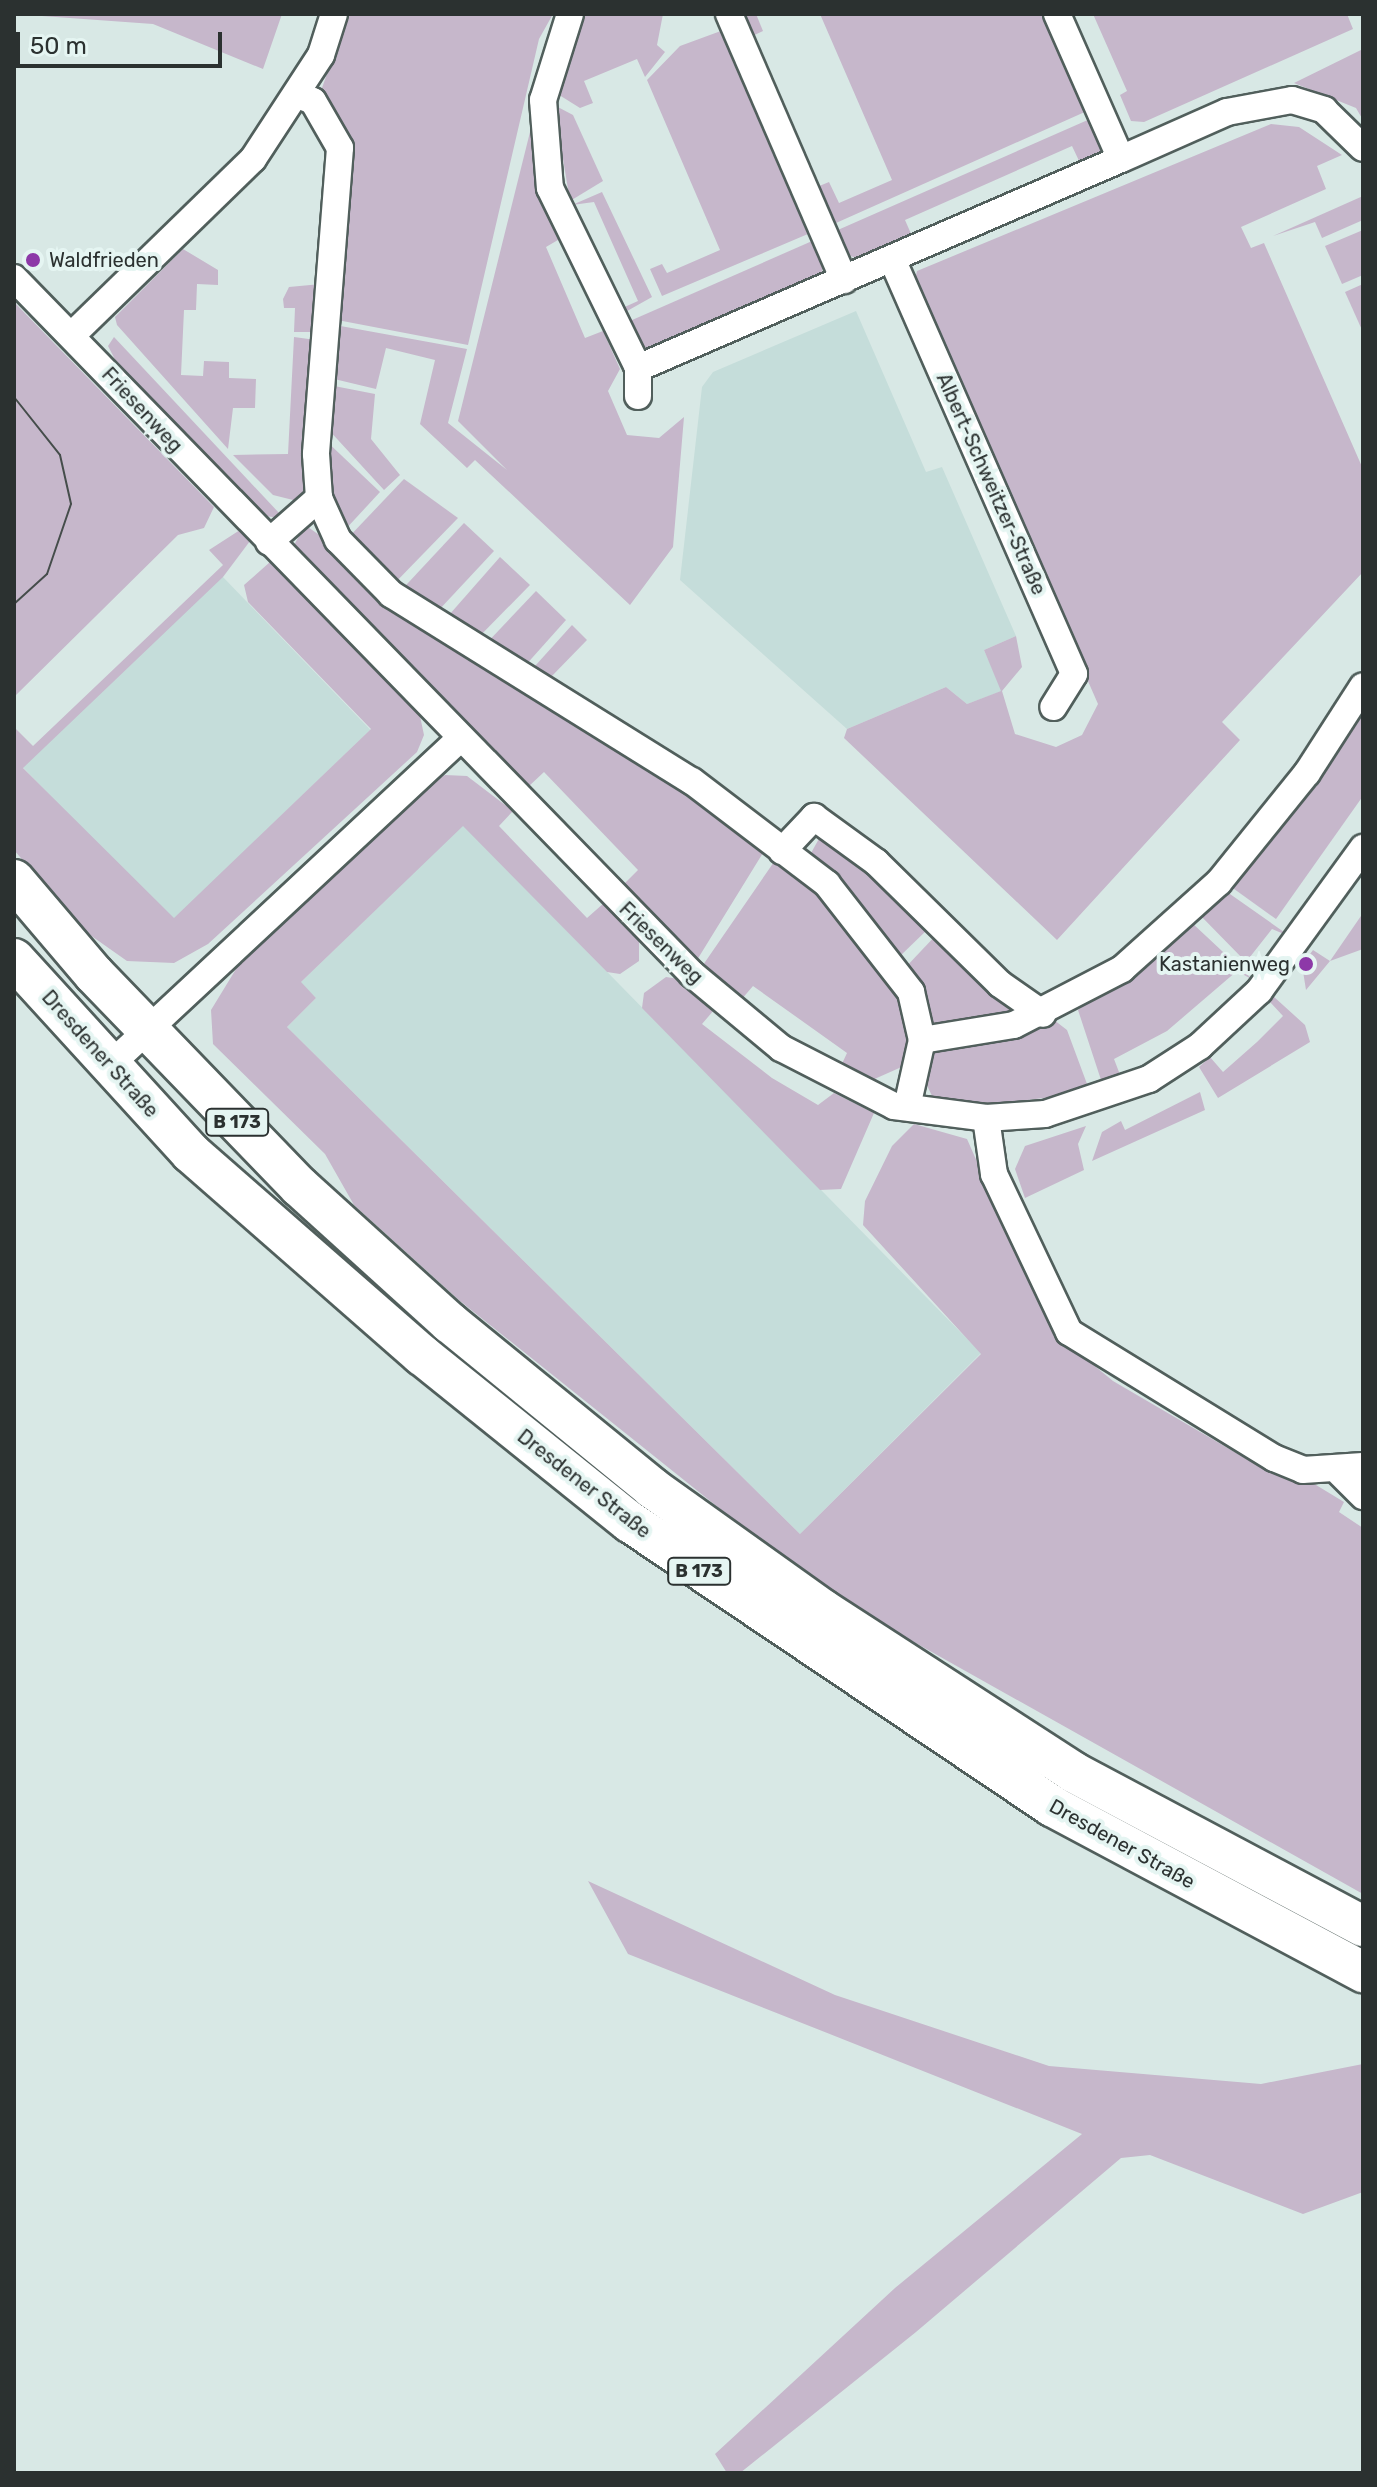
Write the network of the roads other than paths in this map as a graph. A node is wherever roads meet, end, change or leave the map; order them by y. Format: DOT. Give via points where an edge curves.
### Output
graph roads {
  1 [pos="334,14"];
  2 [pos="570,14"];
  3 [pos="729,14"];
  4 [pos="1057,14"];
  5 [pos="298,95"];
  6 [pos="1363,148"];
  7 [pos="1121,159"];
  8 [pos="892,259"];
  9 [pos="14,278"];
  10 [pos="844,280"];
  11 [pos="72,335"];
  12 [pos="638,368"];
  13 [pos="638,396"];
  14 [pos="319,498"];
  15 [pos="269,542"];
  16 [pos="1363,686"];
  17 [pos="1053,707"];
  18 [pos="459,740"];
  19 [pos="1363,848"];
  20 [pos="782,851"];
  21 [pos="14,880"];
  22 [pos="14,959"];
  23 [pos="1043,1014"];
  24 [pos="146,1030"];
  25 [pos="922,1040"];
  26 [pos="109,1066"];
  27 [pos="900,1107"];
  28 [pos="986,1118"];
  29 [pos="1351,1469"];
  30 [pos="1363,1496"];
  31 [pos="1363,1926"];
  32 [pos="1363,1972"];
  1 -- 5 [label="street"];
  2 -- 12 [label="street" via="543,100 550,188"];
  3 -- 10 [label="street"];
  4 -- 7 [label="street"];
  5 -- 11 [label="street" via="253,159"];
  5 -- 14 [label="street" via="313,101 340,148"];
  6 -- 7 [label="street" via="1324,110 1292,100 1227,112"];
  7 -- 8 [label="street"];
  8 -- 10 [label="street"];
  8 -- 17 [label="street, Albert-Schweitzer-Straße" via="1074,674"];
  9 -- 11 [label="street, Friesenweg"];
  10 -- 12 [label="street"];
  11 -- 15 [label="street, Friesenweg"];
  12 -- 13 [label="street"];
  14 -- 15 [label="street"];
  14 -- 20 [label="street" via="338,540 391,594 692,781"];
  15 -- 18 [label="street, Friesenweg"];
  16 -- 23 [label="street" via="1307,773 1219,882 1122,969"];
  18 -- 24 [label="street"];
  18 -- 27 [label="street, Friesenweg" via="692,974 781,1048"];
  19 -- 28 [label="street, Friesenweg" via="1259,991 1181,1060 1100,1100 1045,1114"];
  20 -- 23 [label="street" via="814,817 876,862 1000,984"];
  20 -- 25 [label="street" via="827,884 903,982"];
  21 -- 24 [label="main road, B 173"];
  22 -- 26 [label="main road, Dresdener Straße / B 173"];
  23 -- 25 [label="street" via="968,1037"];
  24 -- 26 [label="street"];
  24 -- 31 [label="main road, B 173" via="390,1270 652,1488 823,1610 1073,1772"];
  25 -- 27 [label="street"];
  26 -- 32 [label="main road, Dresdener Straße / B 173" via="288,1242 630,1522 1052,1806"];
  27 -- 28 [label="street, Friesenweg"];
  28 -- 29 [label="street" via="994,1174 1069,1332 1232,1438 1303,1470"];
  29 -- 30 [label="street"];
}
